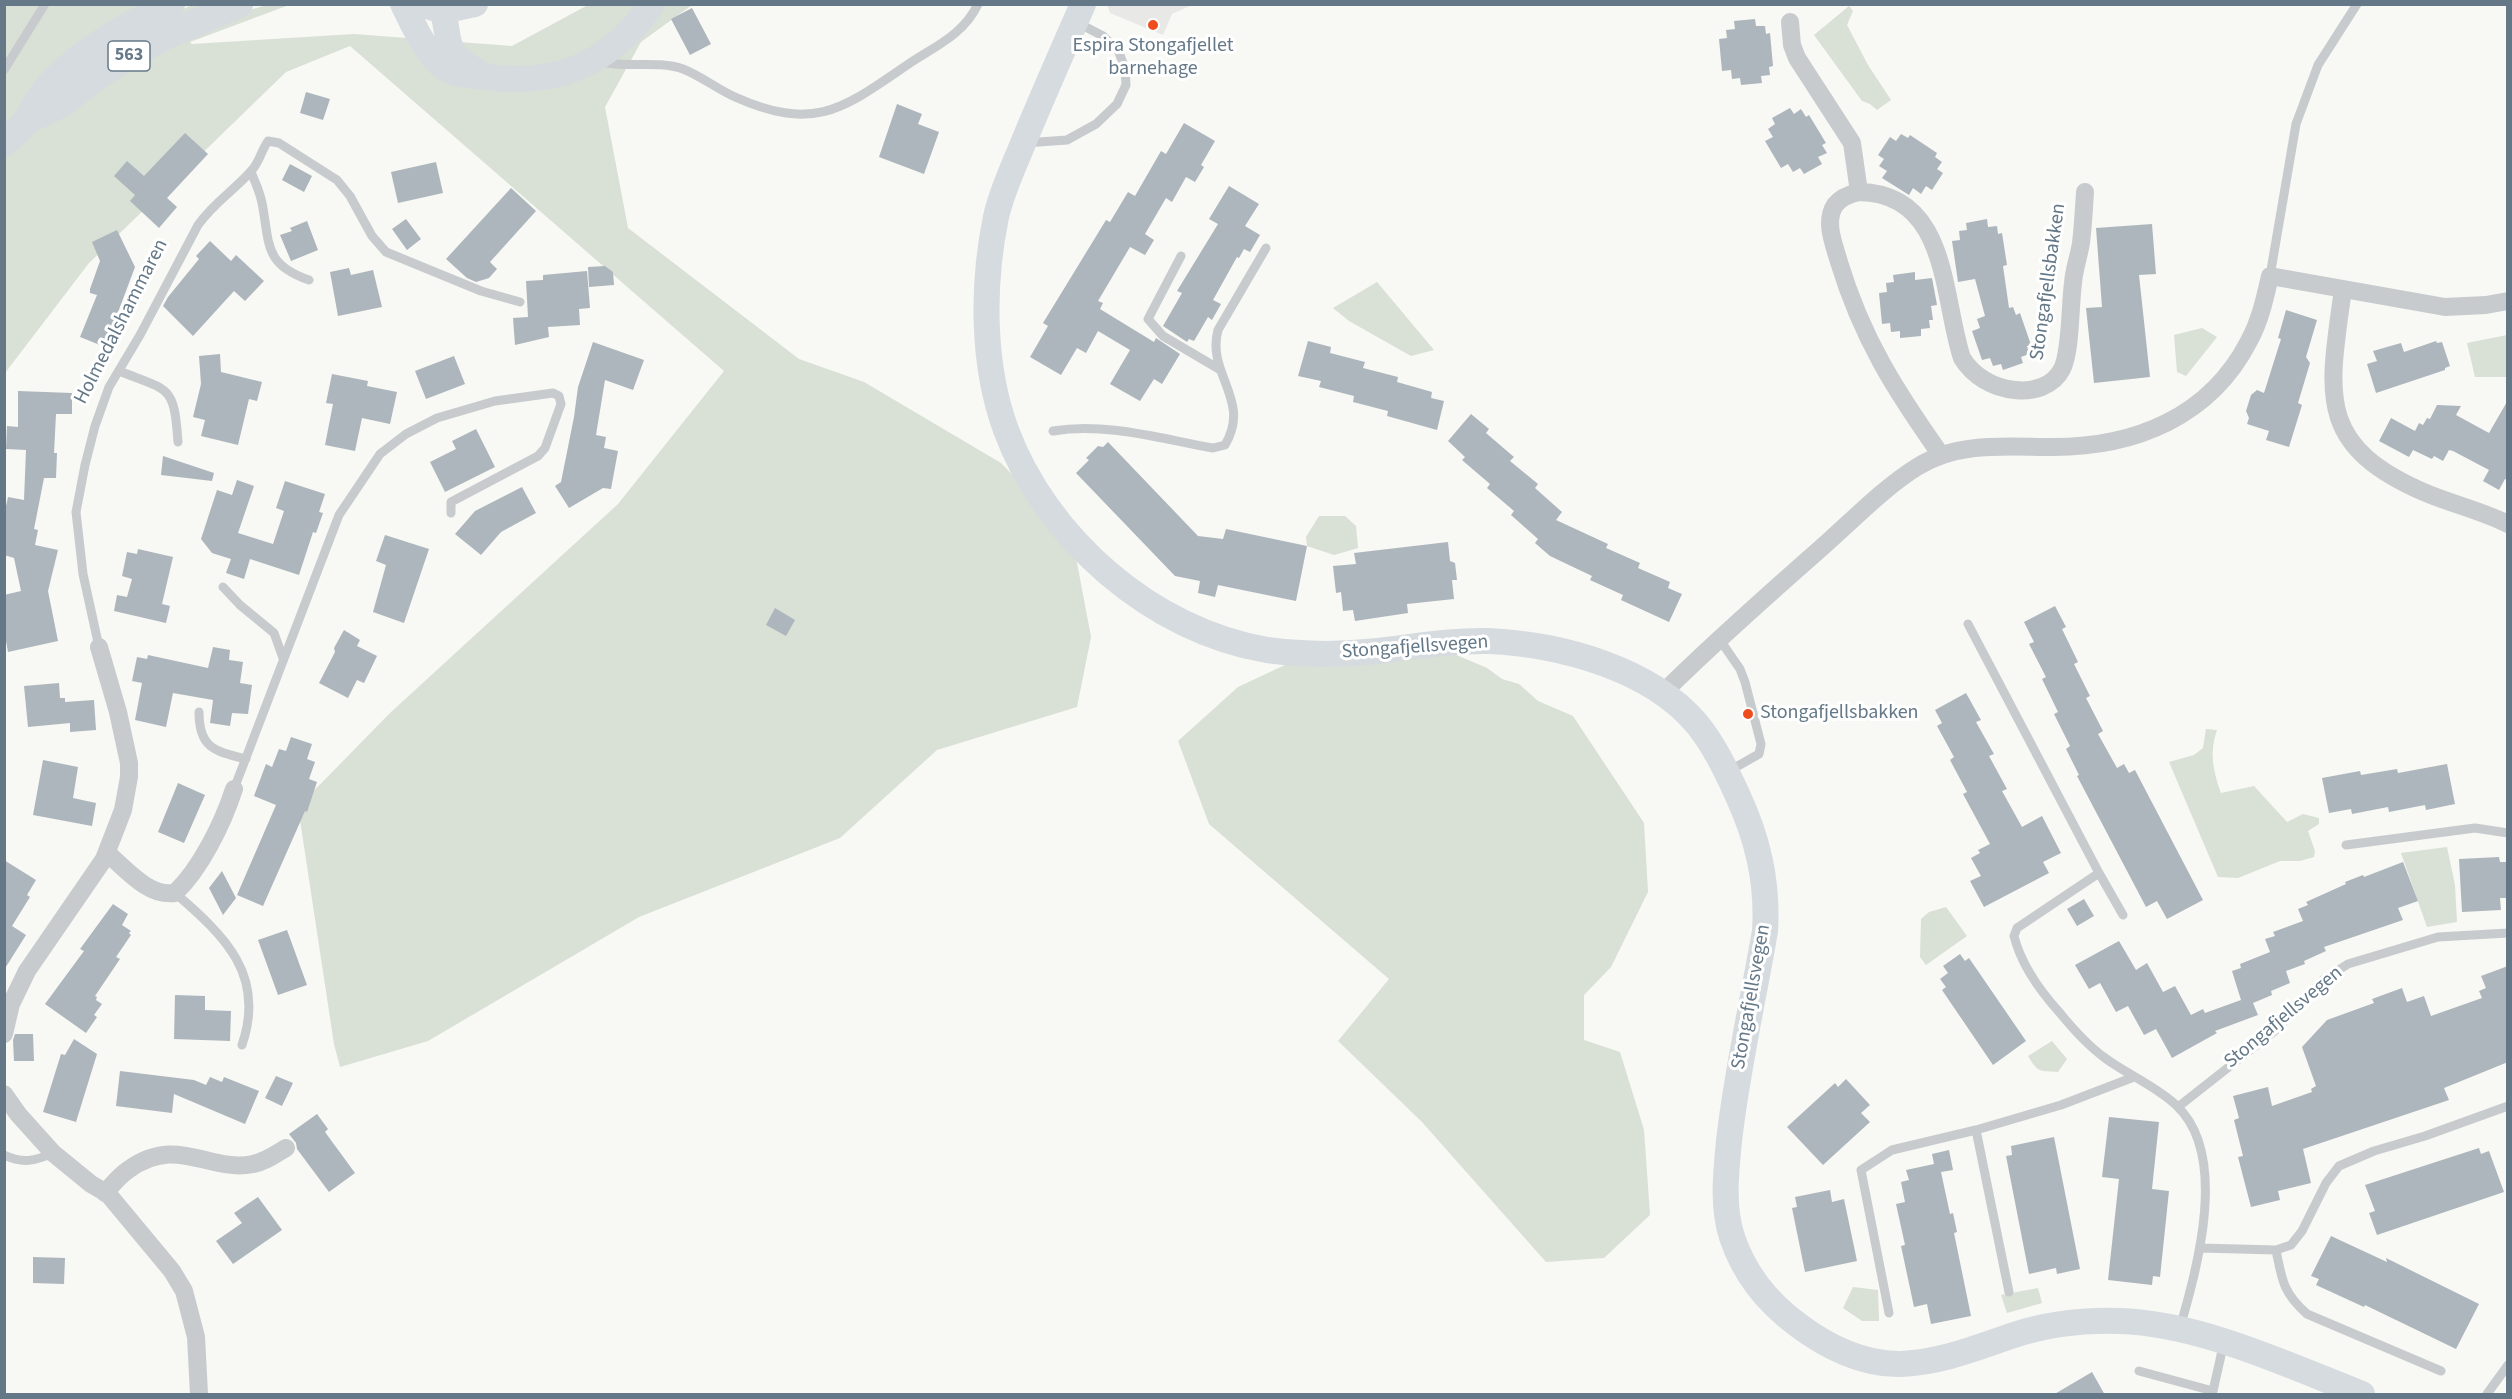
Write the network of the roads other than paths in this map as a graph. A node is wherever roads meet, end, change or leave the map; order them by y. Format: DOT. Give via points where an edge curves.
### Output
graph roads {
  1 [pos="45,4"];
  2 [pos="171,4"];
  3 [pos="239,4"];
  4 [pos="403,4"];
  5 [pos="475,4"];
  6 [pos="651,4"];
  7 [pos="978,4"];
  8 [pos="2357,4"];
  9 [pos="434,7"];
  10 [pos="1080,13"];
  11 [pos="1790,22"];
  12 [pos="596,61"];
  13 [pos="4,70"];
  14 [pos="487,77"];
  15 [pos="28,120"];
  16 [pos="4,142"];
  17 [pos="1024,143"];
  18 [pos="251,172"];
  19 [pos="1859,192"];
  20 [pos="2085,192"];
  21 [pos="1266,248"];
  22 [pos="1181,255"];
  23 [pos="2270,276"];
  24 [pos="309,280"];
  25 [pos="2343,289"];
  26 [pos="2508,301"];
  27 [pos="520,302"];
  28 [pos="1219,369"];
  29 [pos="119,371"];
  30 [pos="1053,431"];
  31 [pos="178,442"];
  32 [pos="1941,455"];
  33 [pos="451,513"];
  34 [pos="2508,524"];
  35 [pos="223,587"];
  36 [pos="1968,624"];
  37 [pos="1720,640"];
  38 [pos="99,647"];
  39 [pos="283,658"];
  40 [pos="1663,693"];
  41 [pos="199,712"];
  42 [pos="246,759"];
  43 [pos="1727,772"];
  44 [pos="234,789"];
  45 [pos="2508,833"];
  46 [pos="2346,845"];
  47 [pos="107,853"];
  48 [pos="2099,873"];
  49 [pos="175,893"];
  50 [pos="2123,915"];
  51 [pos="2508,933"];
  52 [pos="4,1034"];
  53 [pos="242,1045"];
  54 [pos="2134,1077"];
  55 [pos="4,1094"];
  56 [pos="2508,1106"];
  57 [pos="2178,1107"];
  58 [pos="1976,1130"];
  59 [pos="286,1148"];
  60 [pos="53,1153"];
  61 [pos="4,1155"];
  62 [pos="105,1193"];
  63 [pos="2200,1248"];
  64 [pos="2276,1250"];
  65 [pos="2009,1292"];
  66 [pos="1889,1313"];
  67 [pos="2180,1328"];
  68 [pos="2224,1342"];
  69 [pos="2508,1365"];
  70 [pos="2139,1371"];
  71 [pos="2440,1371"];
  72 [pos="2213,1391"];
  73 [pos="199,1395"];
  74 [pos="2224,1395"];
  75 [pos="2362,1395"];
  76 [pos="2487,1395"];
  1 -- 13 [label="lane"];
  2 -- 15 [label="main road, 563" via="112,35 80,59 36,100"];
  3 -- 15 [label="main road, 563" via="163,37 93,78 63,103"];
  4 -- 14 [label="street" via="428,51 444,67 456,74"];
  5 -- 9 [label="street"];
  6 -- 12 [label="street" via="639,22"];
  7 -- 12 [label="lane" via="967,24 950,38 862,97 821,113 760,108 683,69"];
  8 -- 23 [label="lane" via="2318,65 2296,124"];
  9 -- 14 [label="street" via="448,45 464,64"];
  10 -- 17 [label="street, Stongafjellsvegen"];
  10 -- 17 [label="lane" via="1118,50 1126,85 1117,104 1096,124 1068,140"];
  11 -- 19 [label="street" via="1797,58 1852,143"];
  12 -- 14 [label="street" via="536,79"];
  15 -- 16 [label="main road, 563"];
  17 -- 40 [label="street, Stongafjellsvegen" via="1005,187 992,243 988,324 994,387 1011,440 1049,507 1075,540 1120,584 1179,622 1265,649 1330,655 1446,642 1517,643 1589,659"];
  18 -- 24 [label="lane" via="260,192 273,253 289,273"];
  18 -- 27 [label="lane, Holmedalshammaren" via="268,141 279,143 337,180 386,252 481,291"];
  18 -- 29 [label="lane, Holmedalshammaren" via="209,208"];
  19 -- 20 [label="street, Stongafjellsbakken" via="1889,198 1921,222 1938,254 1962,358 1970,371 1985,380 2003,389 2020,390 2040,388 2062,369"];
  19 -- 32 [label="street" via="1840,199 1831,215 1832,236 1843,274 1876,355"];
  21 -- 28 [label="lane" via="1218,330 1215,341"];
  22 -- 28 [label="lane" via="1148,319 1163,336"];
  23 -- 25 [label="street"];
  23 -- 32 [label="street" via="2261,312 2236,363 2199,403 2174,420 2122,441 2093,445 1996,445"];
  25 -- 26 [label="street" via="2445,307"];
  25 -- 34 [label="street" via="2333,383 2343,431 2380,470"];
  28 -- 30 [label="lane" via="1234,404 1234,424 1225,444 1213,448 1098,428"];
  29 -- 31 [label="lane" via="170,394"];
  29 -- 38 [label="lane, Holmedalshammaren" via="95,426 76,512 83,574"];
  32 -- 37 [label="street" via="1893,485"];
  33 -- 39 [label="lane" via="451,502 538,456 545,448 561,404 559,396 553,393 495,401 453,412 406,434 380,454 339,515"];
  35 -- 39 [label="lane" via="274,633"];
  36 -- 48 [label="lane"];
  37 -- 40 [label="street"];
  37 -- 43 [label="lane" via="1743,675 1761,744 1759,754"];
  38 -- 47 [label="street, Holmedalshammaren" via="129,763 123,810"];
  39 -- 42 [label="lane"];
  40 -- 43 [label="street, Stongafjellsvegen" via="1697,724"];
  41 -- 42 [label="lane" via="201,735 207,743 218,752"];
  42 -- 44 [label="lane"];
  43 -- 67 [label="street, Stongafjellsvegen" via="1757,844 1767,903 1766,930 1732,1111 1725,1188 1731,1236 1756,1283 1779,1311 1833,1348 1864,1360 1897,1364 1929,1362 2014,1335 2078,1321"];
  44 -- 49 [label="street" via="225,817"];
  45 -- 46 [label="lane" via="2475,828"];
  47 -- 49 [label="street" via="155,891"];
  47 -- 52 [label="street, Holmedalshammaren" via="27,971 11,1004"];
  48 -- 50 [label="lane"];
  48 -- 54 [label="lane" via="2030,918 2017,928 2014,936 2021,958 2052,1004 2104,1058"];
  49 -- 53 [label="lane" via="226,943 244,974 250,1015"];
  51 -- 57 [label="lane, Stongafjellsvegen" via="2438,937 2348,964 2323,980 2277,1029"];
  54 -- 57 [label="lane"];
  54 -- 58 [label="lane" via="2061,1105"];
  55 -- 60 [label="street"];
  56 -- 64 [label="lane" via="2339,1166 2302,1231 2291,1245"];
  57 -- 63 [label="lane" via="2195,1134 2206,1176"];
  58 -- 65 [label="lane"];
  58 -- 66 [label="lane" via="1892,1150 1861,1170"];
  59 -- 62 [label="street" via="252,1164 235,1165 185,1154 156,1157 127,1170"];
  60 -- 61 [label="lane" via="25,1162"];
  60 -- 62 [label="street"];
  62 -- 73 [label="street" via="141,1230 184,1291 196,1337"];
  63 -- 64 [label="lane"];
  63 -- 67 [label="lane"];
  64 -- 71 [label="lane" via="2290,1299 2307,1314"];
  67 -- 68 [label="street, Stongafjellsvegen"];
  68 -- 72 [label="lane"];
  68 -- 75 [label="street, Stongafjellsvegen"];
  69 -- 76 [label="lane"];
  70 -- 72 [label="lane"];
  72 -- 74 [label="lane"];
}
